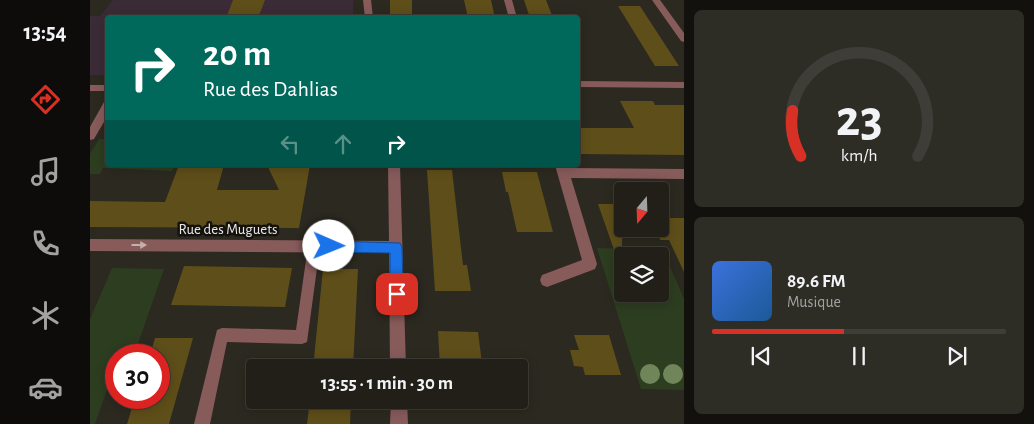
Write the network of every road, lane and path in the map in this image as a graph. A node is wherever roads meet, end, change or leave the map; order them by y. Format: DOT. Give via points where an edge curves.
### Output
graph roads {
  1 [pos="367,0"];
  2 [pos="508,0"];
  3 [pos="656,0"];
  4 [pos="369,15"];
  5 [pos="512,15"];
  6 [pos="684,39"];
  7 [pos="580,84"];
  8 [pos="684,85"];
  9 [pos="90,88"];
  10 [pos="105,88"];
  11 [pos="105,110"];
  12 [pos="90,136"];
  13 [pos="394,167"];
  14 [pos="562,169"];
  15 [pos="684,174"];
  16 [pos="90,245"];
  17 [pos="314,246"];
  18 [pos="396,247"];
  19 [pos="547,280"];
  20 [pos="398,359"];
  21 [pos="399,409"];
  22 [pos="202,424"];
  23 [pos="399,424"];
  1 -- 4 [label="street"];
  2 -- 5 [label="street"];
  3 -- 6 [label="street"];
  7 -- 8 [label="street"];
  9 -- 10 [label="street"];
  11 -- 12 [label="street"];
  13 -- 18 [label="street"];
  14 -- 15 [label="street"];
  14 -- 19 [label="street" via="590,264"];
  16 -- 17 [label="street, Rue des Muguets, one-way"];
  17 -- 18 [label="street, Rue des Muguets"];
  17 -- 22 [label="lane" via="302,337 222,335"];
  18 -- 20 [label="street"];
  21 -- 23 [label="street"];
}
